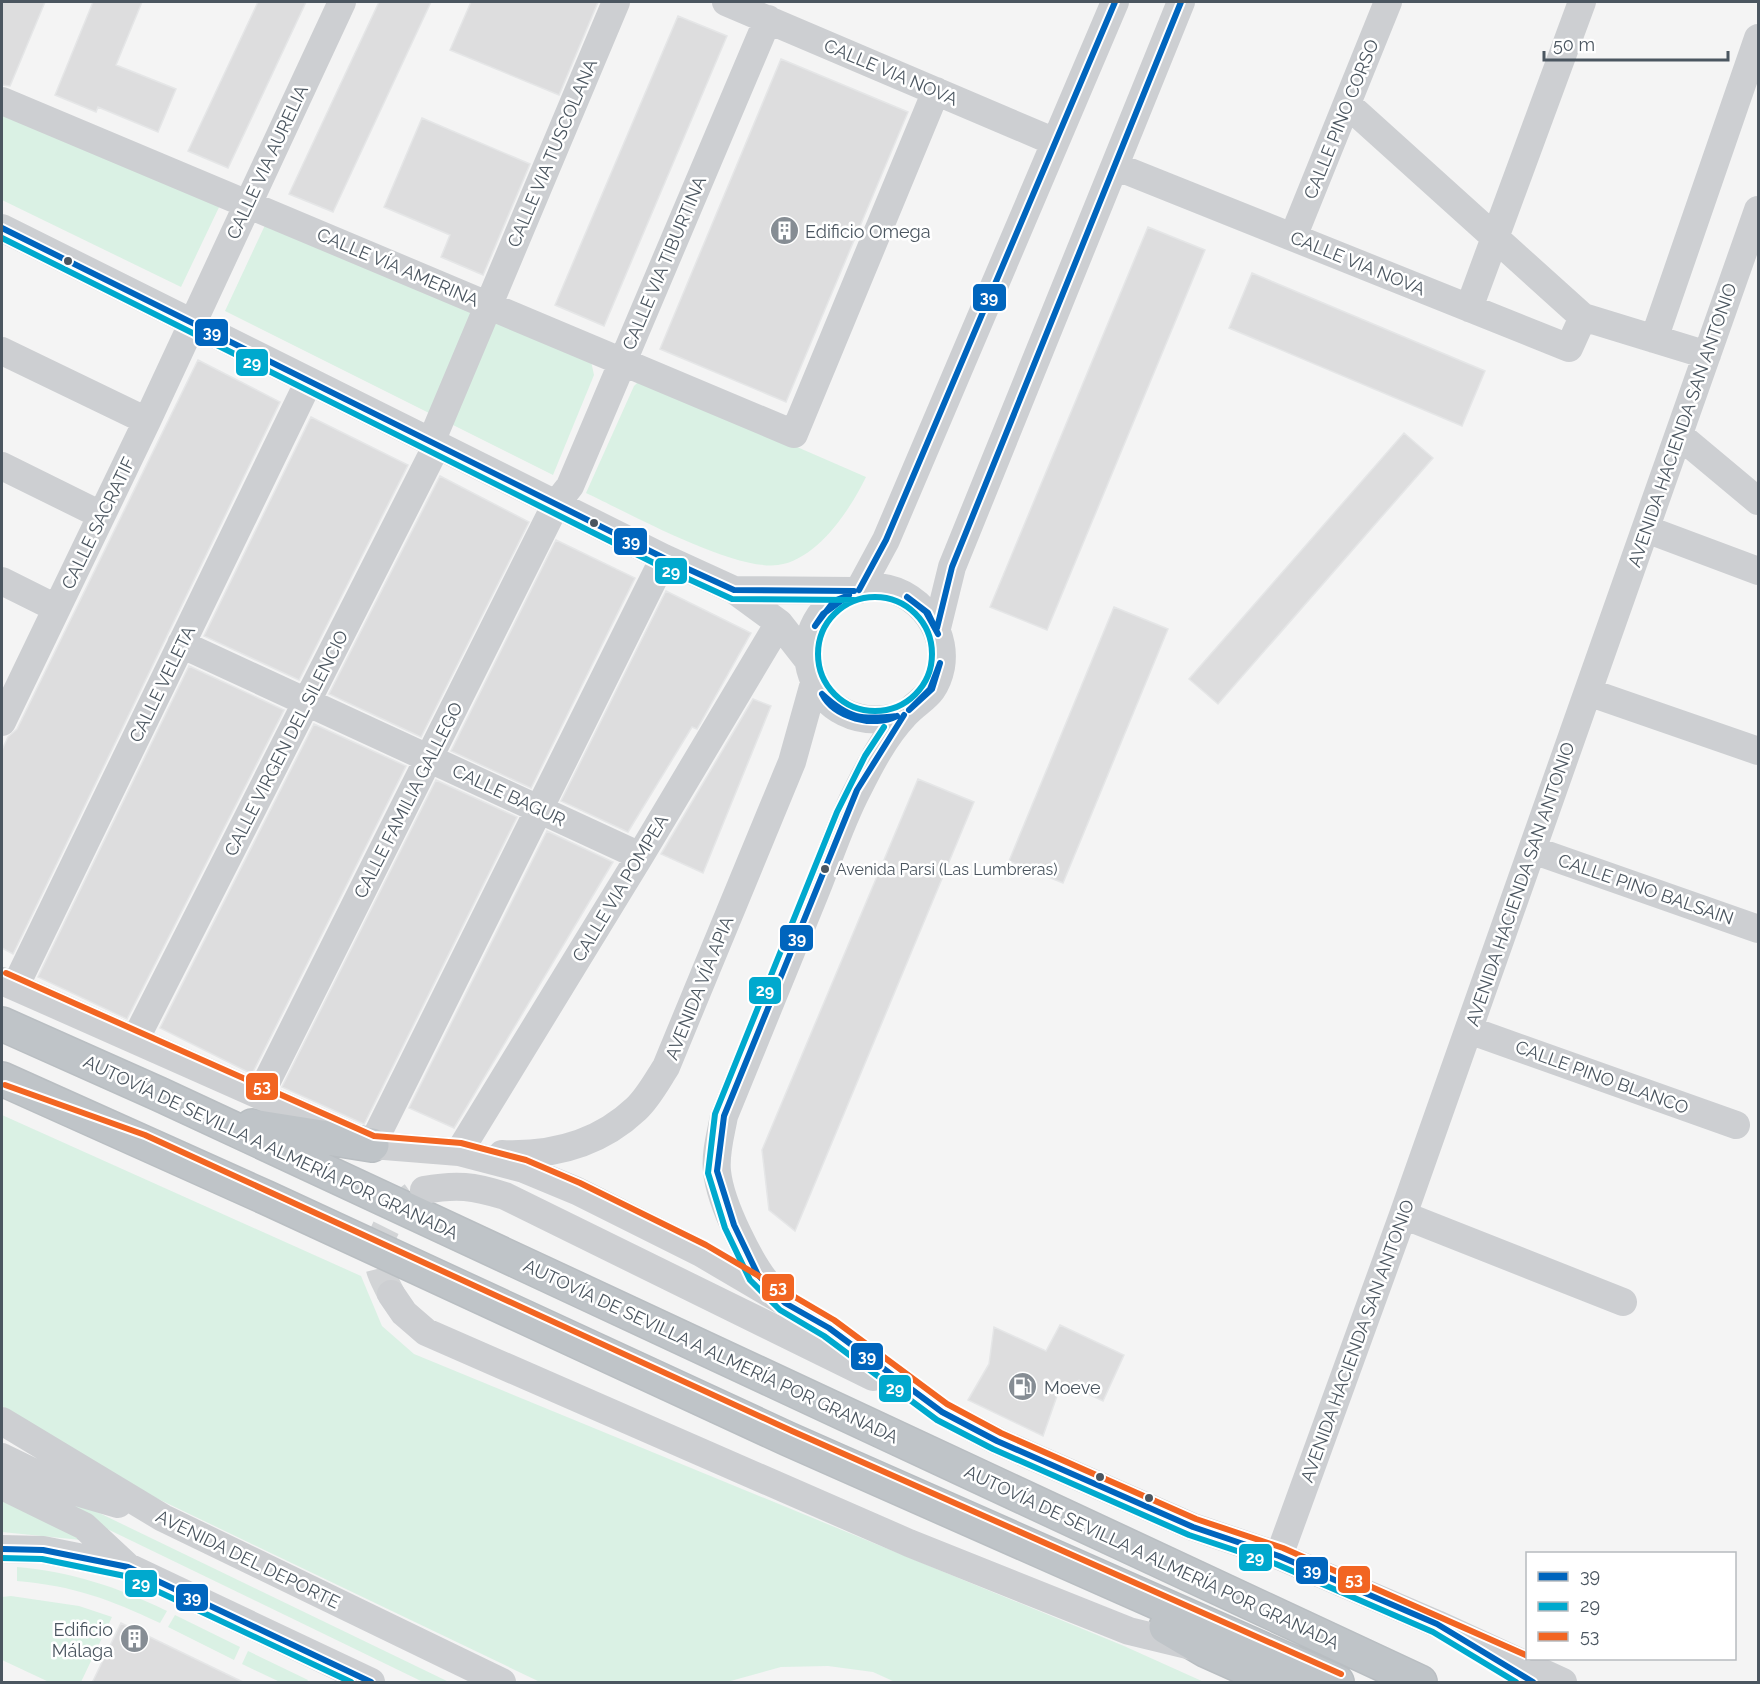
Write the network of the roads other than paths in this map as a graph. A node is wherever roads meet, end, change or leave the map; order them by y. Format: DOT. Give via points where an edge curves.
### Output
graph roads {
  1 [pos="342,2"];
  2 [pos="616,2"];
  3 [pos="726,2"];
  4 [pos="1115,2"];
  5 [pos="1181,2"];
  6 [pos="1388,2"];
  7 [pos="1582,2"];
  8 [pos="768,19"];
  9 [pos="1758,38"];
  10 [pos="936,91"];
  11 [pos="2,101"];
  12 [pos="1348,105"];
  13 [pos="1055,142"];
  14 [pos="1115,166"];
  15 [pos="247,204"];
  16 [pos="1758,210"];
  17 [pos="2,228"];
  18 [pos="1495,236"];
  19 [pos="1293,237"];
  20 [pos="488,305"];
  21 [pos="1468,308"];
  22 [pos="1583,317"];
  23 [pos="192,323"];
  24 [pos="1654,339"];
  25 [pos="2,351"];
  26 [pos="1707,355"];
  27 [pos="622,361"];
  28 [pos="309,381"];
  29 [pos="147,421"];
  30 [pos="1679,435"];
  31 [pos="434,444"];
  32 [pos="2,466"];
  33 [pos="1758,501"];
  34 [pos="556,504"];
  35 [pos="101,515"];
  36 [pos="1646,529"];
  37 [pos="664,558"];
  38 [pos="1758,571"];
  39 [pos="2,581"];
  40 [pos="734,590"];
  41 [pos="856,590"];
  42 [pos="56,608"];
  43 [pos="779,623"];
  44 [pos="937,628"];
  45 [pos="181,644"];
  46 [pos="811,671"];
  47 [pos="1588,692"];
  48 [pos="307,702"];
  49 [pos="904,715"];
  50 [pos="2,722"];
  51 [pos="1758,751"];
  52 [pos="429,758"];
  53 [pos="538,809"];
  54 [pos="1533,849"];
  55 [pos="640,856"];
  56 [pos="1758,929"];
  57 [pos="8,984"];
  58 [pos="2,1024"];
  59 [pos="1469,1030"];
  60 [pos="135,1040"];
  61 [pos="2,1080"];
  62 [pos="2,1093"];
  63 [pos="260,1095"];
  64 [pos="216,1120"];
  65 [pos="1736,1125"];
  66 [pos="141,1143"];
  67 [pos="372,1144"];
  68 [pos="459,1152"];
  69 [pos="424,1190"];
  70 [pos="1403,1215"];
  71 [pos="391,1294"];
  72 [pos="1623,1302"];
  73 [pos="785,1303"];
  74 [pos="942,1412"];
  75 [pos="2,1421"];
  76 [pos="2,1457"];
  77 [pos="2,1486"];
  78 [pos="163,1518"];
  79 [pos="2,1549"];
  80 [pos="1035,1550"];
  81 [pos="1279,1556"];
  82 [pos="128,1567"];
  83 [pos="1437,1624"];
  84 [pos="1205,1650"];
  85 [pos="371,1683"];
  86 [pos="502,1683"];
  87 [pos="1276,1683"];
  88 [pos="1337,1683"];
  89 [pos="1420,1683"];
  90 [pos="1533,1683"];
  91 [pos="1563,1683"];
  1 -- 15 [label="street, CALLE VIA AURELIA"];
  2 -- 20 [label="street, CALLE VIA TUSCOLANA"];
  3 -- 8 [label="street, CALLE VIA NOVA"];
  4 -- 13 [label="street"];
  5 -- 14 [label="street"];
  6 -- 12 [label="street, CALLE PINO CORSO"];
  7 -- 18 [label="street"];
  8 -- 10 [label="street, CALLE VIA NOVA"];
  8 -- 27 [label="street, CALLE VIA TIBURTINA"];
  9 -- 24 [label="street"];
  10 -- 13 [label="street, CALLE VIA NOVA"];
  10 -- 27 [label="street, CALLE VÍA AMERINA" via="794,434"];
  11 -- 15 [label="street, CALLE VÍA AMERINA"];
  12 -- 18 [label="street"];
  12 -- 19 [label="street, CALLE PINO CORSO"];
  13 -- 41 [label="street" via="886,540"];
  14 -- 19 [label="street, CALLE VIA NOVA"];
  14 -- 44 [label="street" via="952,567"];
  15 -- 20 [label="street, CALLE VÍA AMERINA"];
  15 -- 23 [label="street, CALLE VIA AURELIA"];
  16 -- 26 [label="street, AVENIDA HACIENDA SAN ANTONIO"];
  17 -- 23 [label="street"];
  18 -- 21 [label="street"];
  18 -- 22 [label="street"];
  19 -- 21 [label="street, CALLE VIA NOVA"];
  20 -- 27 [label="street, CALLE VÍA AMERINA"];
  20 -- 31 [label="street, CALLE VIA TUSCOLANA"];
  21 -- 22 [label="street, CALLE VIA NOVA" via="1569,348"];
  22 -- 24 [label="street"];
  23 -- 28 [label="street"];
  23 -- 29 [label="street, CALLE SACRATIF"];
  24 -- 26 [label="street"];
  25 -- 29 [label="street"];
  26 -- 30 [label="street, AVENIDA HACIENDA SAN ANTONIO"];
  27 -- 34 [label="street, CALLE VIA TIBURTINA" via="570,486"];
  28 -- 31 [label="street"];
  28 -- 45 [label="street, CALLE VELETA"];
  29 -- 35 [label="street, CALLE SACRATIF"];
  30 -- 33 [label="street"];
  30 -- 36 [label="street, AVENIDA HACIENDA SAN ANTONIO"];
  31 -- 34 [label="street"];
  31 -- 48 [label="street, CALLE VIRGEN DEL SILENCIO"];
  32 -- 35 [label="street"];
  34 -- 37 [label="street"];
  34 -- 52 [label="street, CALLE FAMILIA GALLEGO"];
  35 -- 42 [label="street, CALLE SACRATIF"];
  36 -- 38 [label="street"];
  36 -- 47 [label="street, AVENIDA HACIENDA SAN ANTONIO"];
  37 -- 40 [label="street"];
  37 -- 53 [label="street"];
  39 -- 42 [label="street"];
  40 -- 41 [label="street"];
  40 -- 43 [label="street"];
  41 -- 44 [label="street" via="893,590 911,598"];
  41 -- 46 [label="street" via="834,601 819,618 810,638"];
  42 -- 50 [label="street, CALLE SACRATIF"];
  43 -- 46 [label="street"];
  43 -- 55 [label="street, CALLE VIA POMPEA"];
  44 -- 49 [label="street" via="941,668 934,687 921,704"];
  45 -- 48 [label="street, CALLE BAGUR"];
  45 -- 57 [label="street, CALLE VELETA"];
  46 -- 49 [label="street" via="826,700 843,713 863,721 884,721"];
  46 -- 68 [label="street, AVENIDA VÍA APIA" via="792,762 666,1068 637,1108 602,1135 559,1151 528,1155"];
  47 -- 51 [label="street"];
  47 -- 54 [label="street, AVENIDA HACIENDA SAN ANTONIO"];
  48 -- 52 [label="street, CALLE BAGUR"];
  48 -- 60 [label="street, CALLE VIRGEN DEL SILENCIO"];
  49 -- 73 [label="street" via="857,790 724,1116 717,1171 734,1225 758,1275"];
  52 -- 53 [label="street, CALLE BAGUR"];
  52 -- 63 [label="street, CALLE FAMILIA GALLEGO"];
  53 -- 55 [label="street, CALLE BAGUR"];
  53 -- 67 [label="street"];
  54 -- 56 [label="street, CALLE PINO BALSAIN"];
  54 -- 59 [label="street, AVENIDA HACIENDA SAN ANTONIO"];
  55 -- 68 [label="street, CALLE VIA POMPEA"];
  57 -- 60 [label="street"];
  58 -- 64 [label="highway, AUTOVÍA DE SEVILLA A ALMERÍA POR GRANADA"];
  59 -- 65 [label="street, CALLE PINO BLANCO"];
  59 -- 70 [label="street, AVENIDA HACIENDA SAN ANTONIO"];
  60 -- 63 [label="street"];
  61 -- 66 [label="highway, AUTOVÍA DE SEVILLA A ALMERÍA POR GRANADA"];
  62 -- 66 [label="highway"];
  63 -- 67 [label="street"];
  64 -- 67 [label="highway"];
  64 -- 89 [label="highway, AUTOVÍA DE SEVILLA A ALMERÍA POR GRANADA"];
  66 -- 80 [label="highway, AUTOVÍA DE SEVILLA A ALMERÍA POR GRANADA"];
  67 -- 68 [label="street"];
  68 -- 73 [label="street" via="524,1169 578,1191 701,1253"];
  69 -- 74 [label="street" via="454,1185 505,1196"];
  70 -- 72 [label="street"];
  70 -- 81 [label="street, AVENIDA HACIENDA SAN ANTONIO"];
  71 -- 84 [label="street" via="404,1313 426,1332 920,1547 1129,1631"];
  73 -- 74 [label="street" via="829,1328"];
  74 -- 81 [label="street" via="997,1441 1183,1522"];
  75 -- 78 [label="street, AVENIDA DEL DEPORTE"];
  76 -- 78 [label="street" via="70,1490"];
  77 -- 82 [label="street" via="84,1526"];
  78 -- 86 [label="street, AVENIDA DEL DEPORTE"];
  79 -- 82 [label="street" via="43,1550"];
  80 -- 84 [label="highway"];
  80 -- 88 [label="highway, AUTOVÍA DE SEVILLA A ALMERÍA POR GRANADA"];
  81 -- 83 [label="street"];
  82 -- 85 [label="street"];
  83 -- 90 [label="street"];
  83 -- 91 [label="street"];
  84 -- 87 [label="highway"];
}
